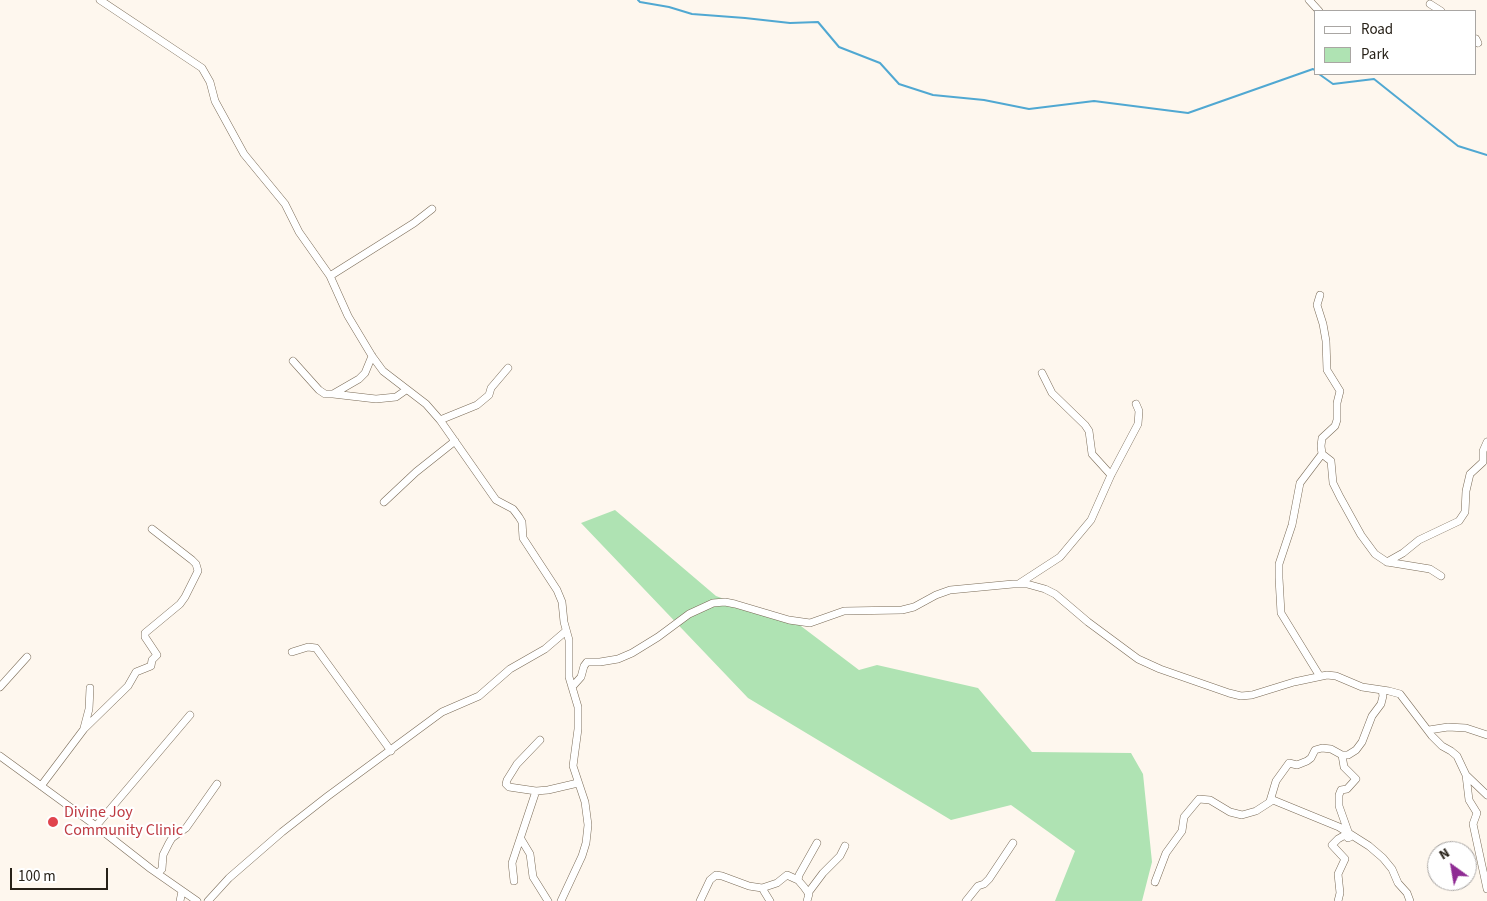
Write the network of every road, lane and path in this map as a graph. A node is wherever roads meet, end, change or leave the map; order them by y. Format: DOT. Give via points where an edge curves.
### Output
graph roads {
  1 [pos="100,0"];
  2 [pos="1309,0"];
  3 [pos="1318,10"];
  4 [pos="432,209"];
  5 [pos="330,276"];
  6 [pos="1320,295"];
  7 [pos="372,356"];
  8 [pos="294,361"];
  9 [pos="508,368"];
  10 [pos="383,371"];
  11 [pos="365,373"];
  12 [pos="1042,373"];
  13 [pos="406,390"];
  14 [pos="333,394"];
  15 [pos="1136,404"];
  16 [pos="440,420"];
  17 [pos="454,441"];
  18 [pos="1487,442"];
  19 [pos="1322,454"];
  20 [pos="1111,475"];
  21 [pos="384,502"];
  22 [pos="152,529"];
  23 [pos="1387,562"];
  24 [pos="1441,576"];
  25 [pos="1012,584"];
  26 [pos="566,631"];
  27 [pos="292,652"];
  28 [pos="27,657"];
  29 [pos="1319,675"];
  30 [pos="0,687"];
  31 [pos="572,687"];
  32 [pos="90,688"];
  33 [pos="1382,690"];
  34 [pos="190,716"];
  35 [pos="84,729"];
  36 [pos="1429,730"];
  37 [pos="1487,735"];
  38 [pos="540,740"];
  39 [pos="391,751"];
  40 [pos="1342,755"];
  41 [pos="0,756"];
  42 [pos="1466,775"];
  43 [pos="578,783"];
  44 [pos="217,784"];
  45 [pos="41,786"];
  46 [pos="536,791"];
  47 [pos="1487,795"];
  48 [pos="1270,801"];
  49 [pos="96,826"];
  50 [pos="1349,834"];
  51 [pos="521,839"];
  52 [pos="817,843"];
  53 [pos="1013,843"];
  54 [pos="845,846"];
  55 [pos="158,874"];
  56 [pos="798,880"];
  57 [pos="514,881"];
  58 [pos="1155,882"];
  59 [pos="762,888"];
  60 [pos="1487,889"];
  61 [pos="182,891"];
  62 [pos="808,893"];
  63 [pos="180,901"];
  64 [pos="197,901"];
  65 [pos="208,901"];
  66 [pos="548,901"];
  67 [pos="560,901"];
  68 [pos="700,901"];
  69 [pos="770,901"];
  70 [pos="807,901"];
  71 [pos="966,901"];
  72 [pos="1338,901"];
  73 [pos="1410,901"];
  1 -- 5 [label="street" via="202,68 215,101 244,154 285,204 299,232"];
  2 -- 3 [label="street"];
  4 -- 5 [label="street"];
  5 -- 7 [label="street" via="348,316"];
  6 -- 19 [label="street" via="1317,305 1326,341 1327,370 1340,391 1337,420 1322,438"];
  7 -- 10 [label="street"];
  7 -- 11 [label="street"];
  8 -- 14 [label="street" via="318,390"];
  9 -- 16 [label="street" via="489,395 477,405"];
  10 -- 11 [label="street"];
  10 -- 13 [label="street"];
  11 -- 14 [label="street"];
  12 -- 20 [label="street" via="1052,393 1089,430 1092,454"];
  13 -- 14 [label="street" via="396,397 376,399"];
  13 -- 16 [label="street" via="426,404"];
  15 -- 20 [label="street" via="1140,417 1138,424"];
  16 -- 17 [label="street"];
  17 -- 21 [label="street"];
  17 -- 26 [label="street" via="496,500 520,517 523,538 560,595"];
  18 -- 23 [label="street" via="1483,462 1470,474 1465,512 1460,521 1420,540"];
  19 -- 23 [label="street" via="1331,461 1336,488 1361,535 1375,554"];
  19 -- 29 [label="street" via="1300,483 1292,525 1279,564 1280,613"];
  20 -- 25 [label="street" via="1091,520 1067,550 1025,581"];
  22 -- 35 [label="street" via="192,560 198,571 180,604 144,637 157,655 151,666 136,672 128,686"];
  23 -- 24 [label="street" via="1423,566"];
  25 -- 29 [label="street" via="1027,584 1054,594 1138,659 1230,693 1252,695"];
  25 -- 31 [label="street" via="950,590 902,610 844,611 800,623 735,604 713,603 689,614 632,653 618,659 587,662 581,677"];
  26 -- 31 [label="street"];
  26 -- 39 [label="street" via="545,649 510,669 483,693 448,708"];
  27 -- 39 [label="street" via="316,648"];
  28 -- 30 [label="street"];
  29 -- 33 [label="street" via="1336,676 1362,687"];
  31 -- 43 [label="street" via="578,707 573,762"];
  32 -- 35 [label="street"];
  33 -- 36 [label="street" via="1400,694"];
  33 -- 40 [label="street" via="1381,704 1372,716 1360,746 1352,754"];
  34 -- 49 [label="street"];
  35 -- 45 [label="street"];
  36 -- 37 [label="street" via="1466,728"];
  36 -- 42 [label="street" via="1442,746 1457,756"];
  38 -- 46 [label="street" via="517,764 506,784"];
  39 -- 65 [label="street" via="282,832 229,878"];
  40 -- 48 [label="street" via="1322,748 1306,762 1288,763 1276,781"];
  40 -- 50 [label="street" via="1344,767 1356,779 1347,789 1341,790 1339,796 1339,806"];
  41 -- 45 [label="street"];
  42 -- 47 [label="street"];
  42 -- 60 [label="street" via="1469,800 1477,813 1473,824"];
  43 -- 46 [label="street"];
  43 -- 67 [label="street" via="585,802 586,843"];
  44 -- 55 [label="street" via="186,828 172,838"];
  45 -- 49 [label="street"];
  46 -- 51 [label="street"];
  48 -- 50 [label="street" via="1277,800"];
  48 -- 58 [label="street" via="1250,814 1242,815 1210,800 1199,799 1184,817 1182,831 1166,853"];
  49 -- 55 [label="street"];
  50 -- 72 [label="street" via="1350,837 1345,835 1332,845 1345,860 1338,874"];
  50 -- 73 [label="street" via="1383,858"];
  51 -- 57 [label="street" via="512,863"];
  51 -- 66 [label="street" via="530,854 533,877"];
  52 -- 56 [label="street"];
  53 -- 71 [label="street" via="989,879 978,886"];
  54 -- 62 [label="street"];
  55 -- 61 [label="street"];
  56 -- 59 [label="street" via="787,875"];
  56 -- 62 [label="street"];
  59 -- 68 [label="street" via="716,875"];
  59 -- 69 [label="street"];
  61 -- 63 [label="street"];
  61 -- 64 [label="street"];
  62 -- 70 [label="street"];
}
